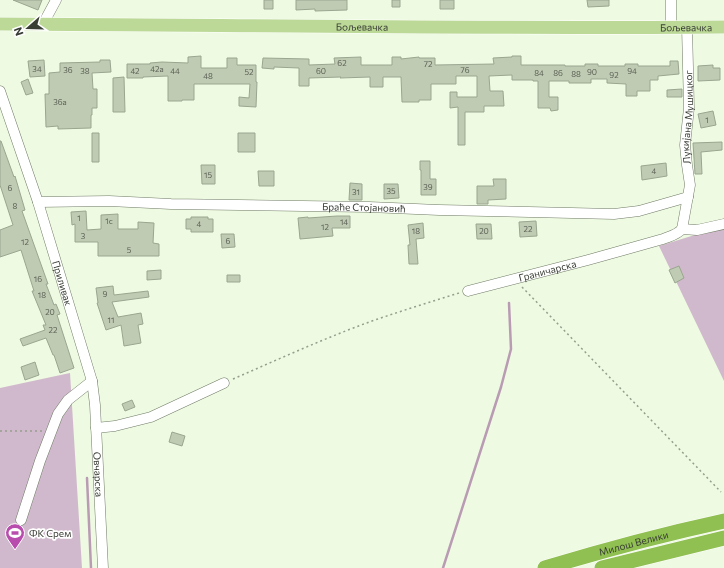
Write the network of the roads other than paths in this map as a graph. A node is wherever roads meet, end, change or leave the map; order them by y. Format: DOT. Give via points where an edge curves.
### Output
graph roads {
  1 [pos="56,0"];
  2 [pos="671,0"];
  3 [pos="0,24"];
  4 [pos="43,24"];
  5 [pos="671,27"];
  6 [pos="687,27"];
  7 [pos="724,27"];
  8 [pos="0,91"];
  9 [pos="688,197"];
  10 [pos="38,202"];
  11 [pos="724,224"];
  12 [pos="682,229"];
  13 [pos="468,291"];
  14 [pos="92,381"];
  15 [pos="224,383"];
  16 [pos="96,428"];
  17 [pos="21,520"];
  18 [pos="724,521"];
  19 [pos="724,538"];
  20 [pos="103,568"];
  21 [pos="545,568"];
  22 [pos="602,568"];
  1 -- 4 [label="street"];
  2 -- 5 [label="street"];
  3 -- 4 [label="main road, Бољевачка"];
  4 -- 5 [label="main road, Бољевачка"];
  5 -- 6 [label="main road, Бољевачка"];
  6 -- 7 [label="main road, Бољевачка"];
  6 -- 9 [label="street, Лукијана Мушицког" via="688,108 684,145 690,185"];
  8 -- 10 [label="street, Приливак"];
  9 -- 10 [label="street, Браће Стојановић" via="639,211 614,214 109,201"];
  9 -- 12 [label="street, Лукијана Мушицког"];
  10 -- 14 [label="street, Приливак"];
  11 -- 12 [label="street, Граничарска" via="697,230"];
  12 -- 13 [label="street, Граничарска" via="673,235 588,260"];
  14 -- 16 [label="street, Овчарска"];
  14 -- 17 [label="street" via="68,400 58,414"];
  15 -- 16 [label="street" via="151,417"];
  16 -- 20 [label="street, Овчарска"];
  18 -- 21 [label="highway, Милош Велики"];
  19 -- 22 [label="highway, Милош Велики"];
}
